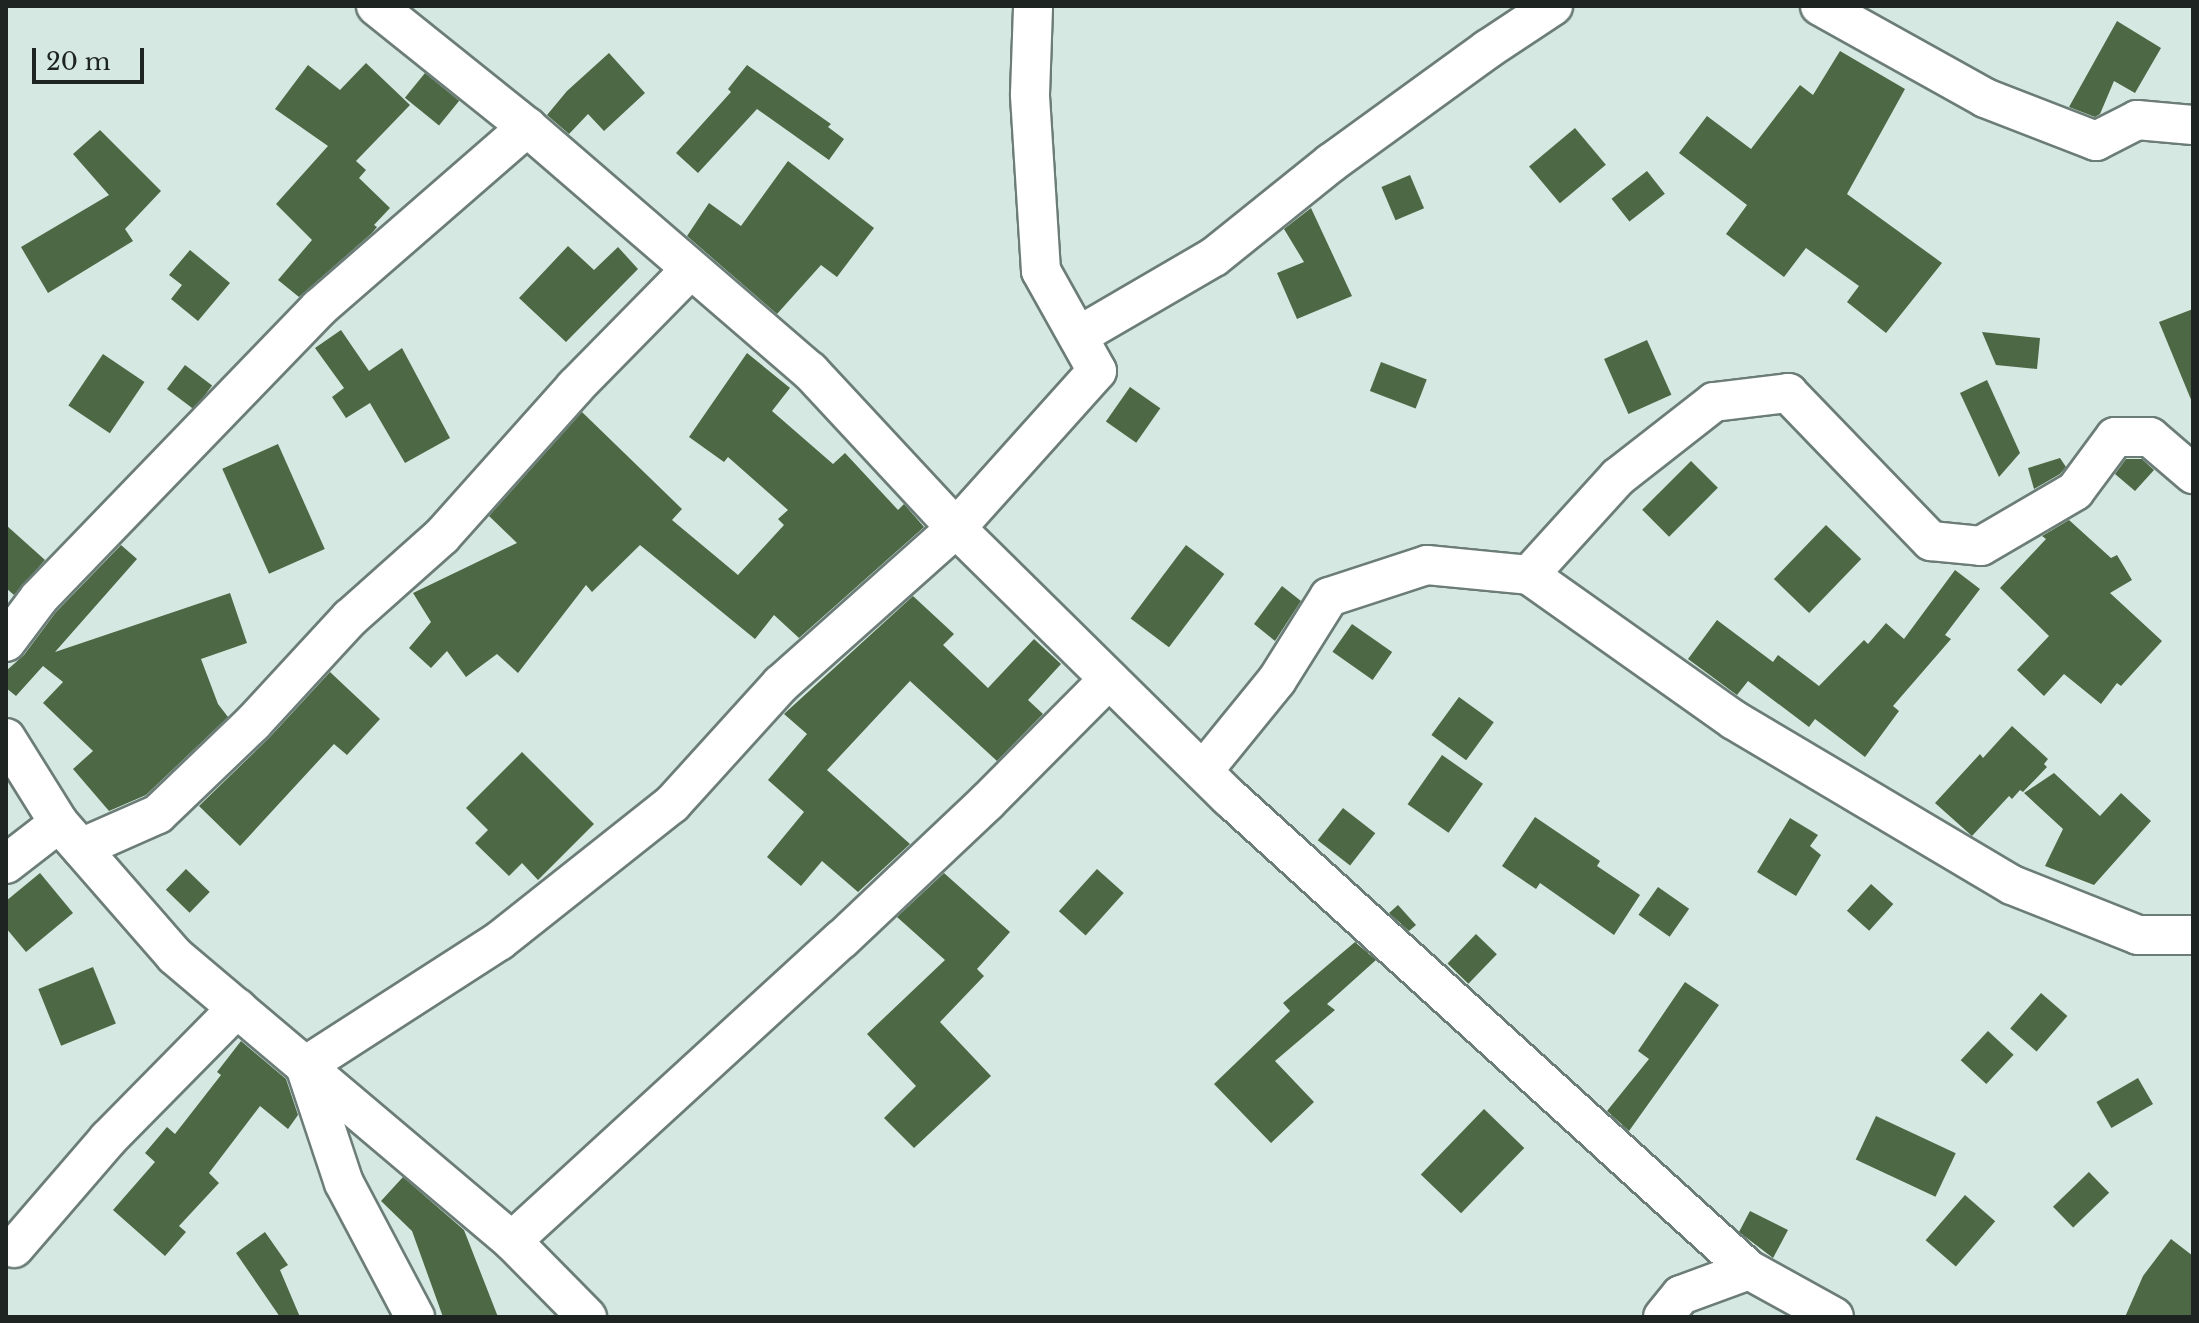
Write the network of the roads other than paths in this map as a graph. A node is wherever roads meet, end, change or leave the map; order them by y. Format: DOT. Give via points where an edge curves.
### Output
graph roads {
  1 [pos="376,6"];
  2 [pos="1033,6"];
  3 [pos="1553,6"];
  4 [pos="1820,6"];
  5 [pos="2193,125"];
  6 [pos="527,127"];
  7 [pos="691,269"];
  8 [pos="1078,336"];
  9 [pos="2193,474"];
  10 [pos="956,528"];
  11 [pos="1529,575"];
  12 [pos="6,642"];
  13 [pos="1109,679"];
  14 [pos="6,738"];
  15 [pos="1203,771"];
  16 [pos="70,836"];
  17 [pos="6,864"];
  18 [pos="2193,935"];
  19 [pos="237,1008"];
  20 [pos="305,1066"];
  21 [pos="512,1241"];
  22 [pos="14,1248"];
  23 [pos="1749,1270"];
  24 [pos="415,1317"];
  25 [pos="587,1317"];
  26 [pos="1663,1317"];
  27 [pos="1834,1317"];
  1 -- 6 [label="street"];
  2 -- 8 [label="street" via="1030,94 1041,271"];
  3 -- 8 [label="street" via="1331,163 1214,257"];
  4 -- 5 [label="street" via="1985,98 2096,141 2137,120"];
  6 -- 7 [label="street"];
  6 -- 12 [label="street" via="319,308 39,598"];
  7 -- 10 [label="street" via="810,371"];
  7 -- 16 [label="street" via="575,387 442,536 350,618 253,723 158,814"];
  8 -- 10 [label="street" via="1097,371"];
  9 -- 11 [label="street" via="2150,437 2115,437 2075,491 1981,546 1931,541 1788,393 1714,402 1618,477"];
  10 -- 13 [label="street"];
  10 -- 20 [label="street" via="781,684 672,804 499,941"];
  11 -- 15 [label="street" via="1427,565 1329,597 1277,680"];
  11 -- 18 [label="street" via="1734,720 2012,885 2138,935"];
  13 -- 15 [label="street"];
  13 -- 21 [label="street" via="864,919"];
  14 -- 16 [label="street"];
  15 -- 23 [label="street"];
  16 -- 17 [label="street"];
  16 -- 19 [label="street" via="175,956"];
  19 -- 20 [label="street"];
  19 -- 22 [label="street" via="108,1139"];
  20 -- 21 [label="street"];
  20 -- 24 [label="street" via="344,1183"];
  21 -- 25 [label="street"];
  23 -- 26 [label="street" via="1681,1295"];
  23 -- 27 [label="street"];
}
